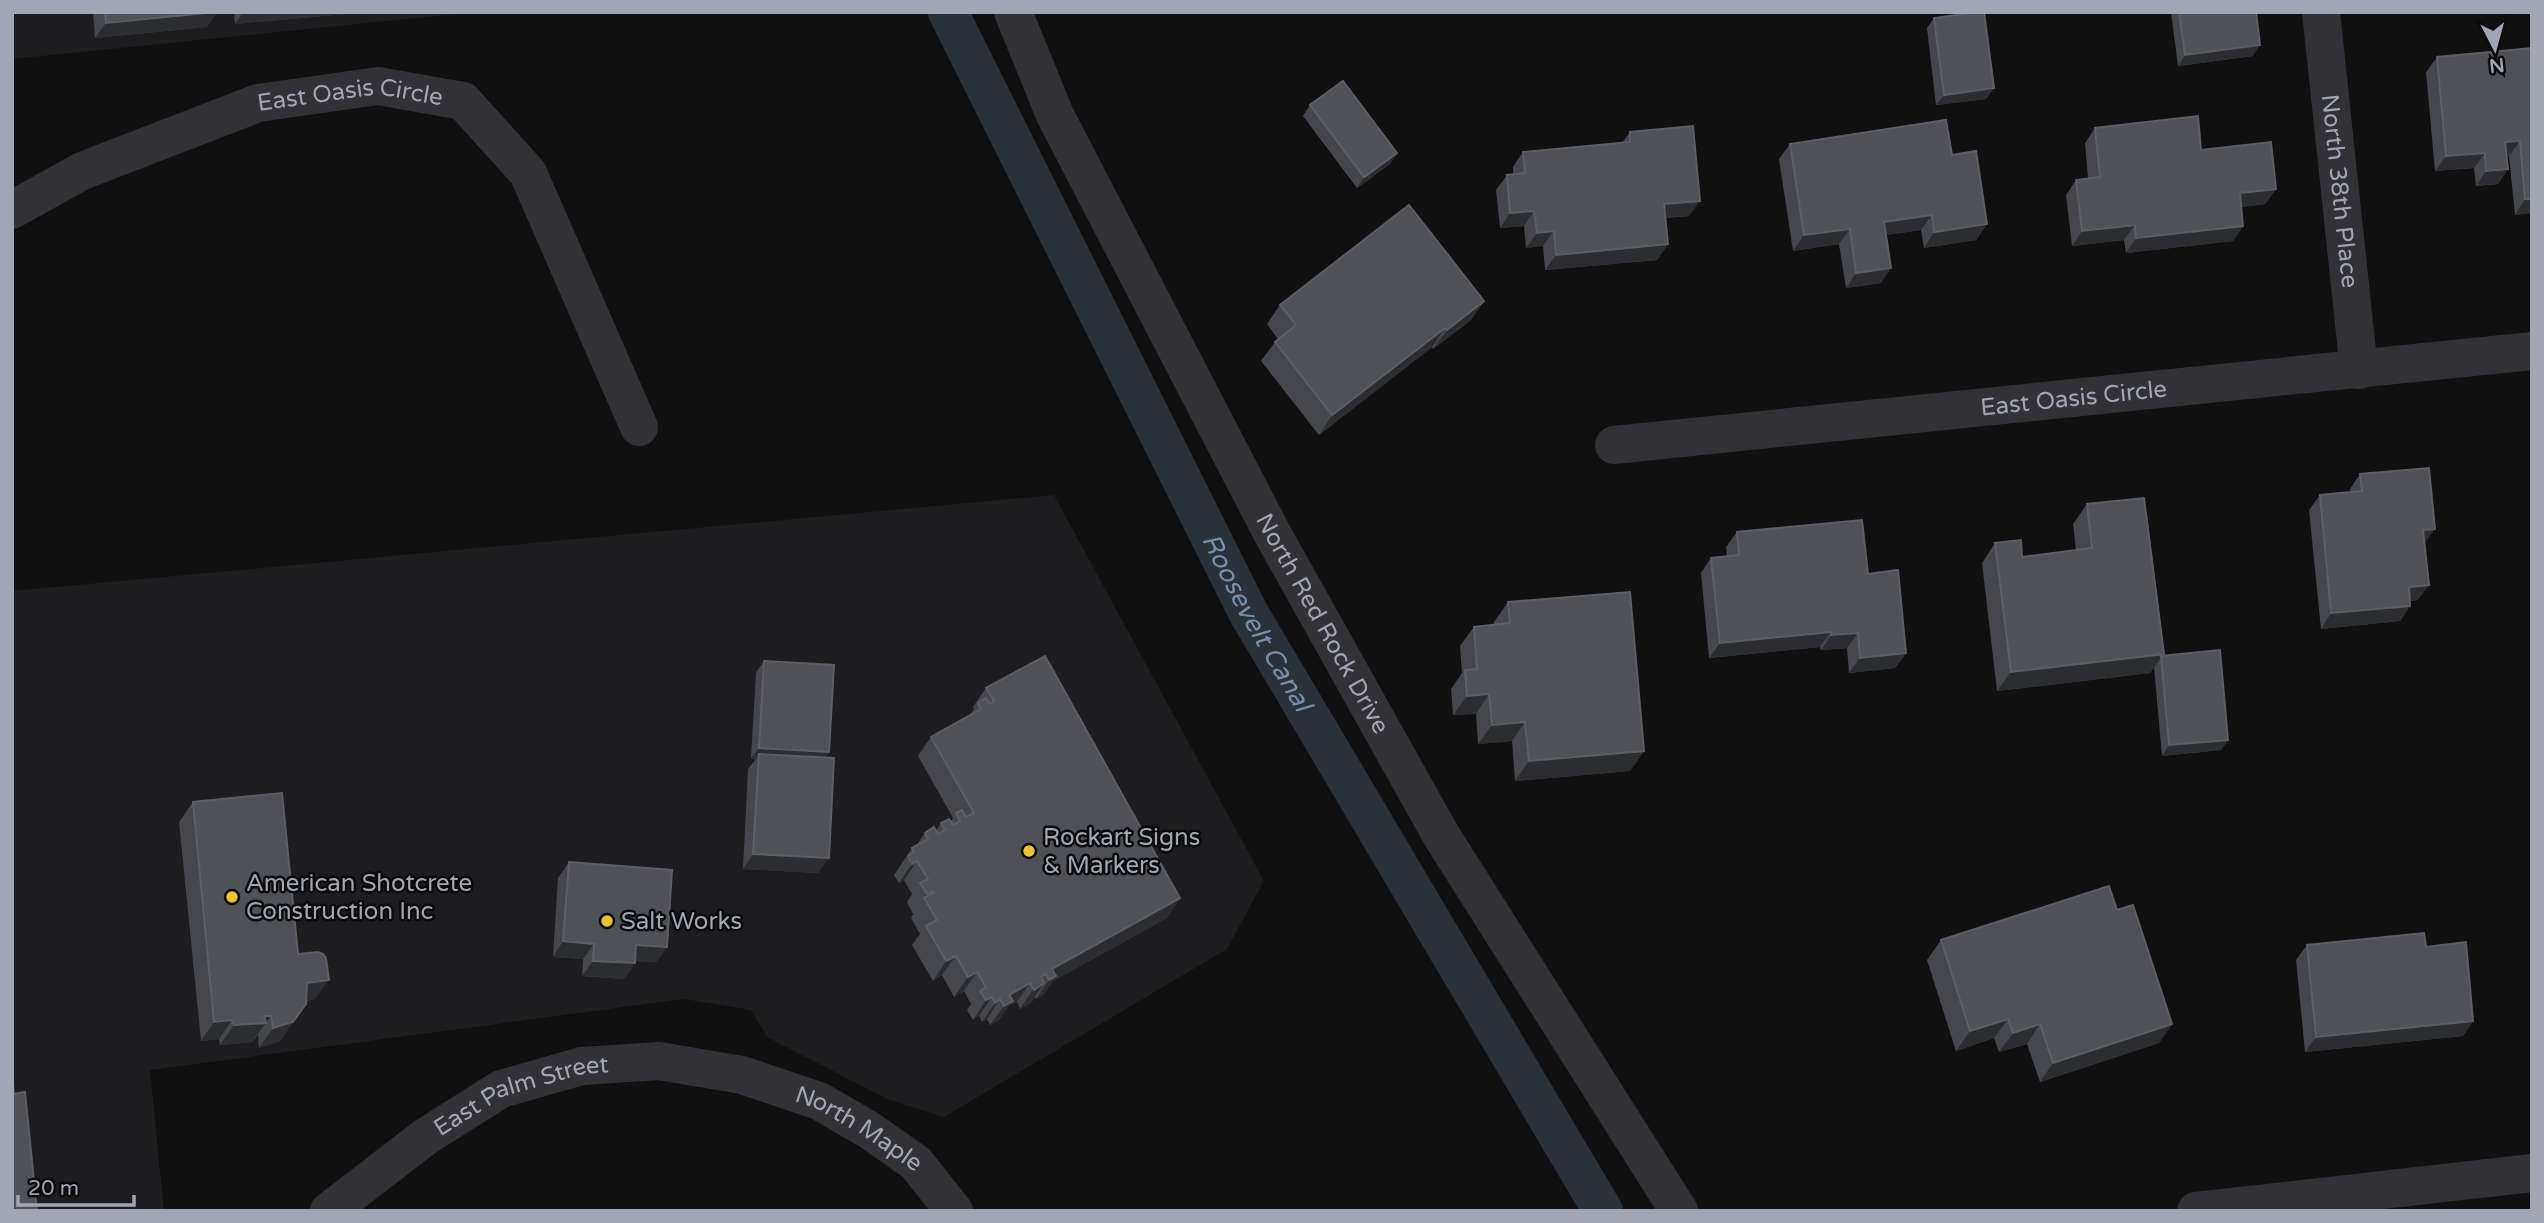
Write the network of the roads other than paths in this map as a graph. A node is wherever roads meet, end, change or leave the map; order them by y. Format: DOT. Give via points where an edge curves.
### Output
graph roads {
  1 [pos="1013,12"];
  2 [pos="2321,12"];
  3 [pos="12,210"];
  4 [pos="2532,351"];
  5 [pos="2359,370"];
  6 [pos="639,427"];
  7 [pos="1614,445"];
  8 [pos="742,1075"];
  9 [pos="2532,1173"];
  10 [pos="329,1211"];
  11 [pos="954,1211"];
  12 [pos="1679,1211"];
  13 [pos="2196,1211"];
  1 -- 12 [label="street, North Red Rock Drive" via="1055,116 1279,545 1441,835"];
  2 -- 5 [label="street, North 38th Place"];
  3 -- 6 [label="street, East Oasis Circle" via="82,171 258,103 378,86 463,101 528,173"];
  4 -- 5 [label="street, East Oasis Circle"];
  5 -- 7 [label="street, East Oasis Circle"];
  8 -- 10 [label="street, East Palm Street" via="659,1061 582,1066 501,1089 425,1137"];
  8 -- 11 [label="street, North Maple" via="819,1101 869,1130 916,1163"];
  9 -- 13 [label="street"];
}
